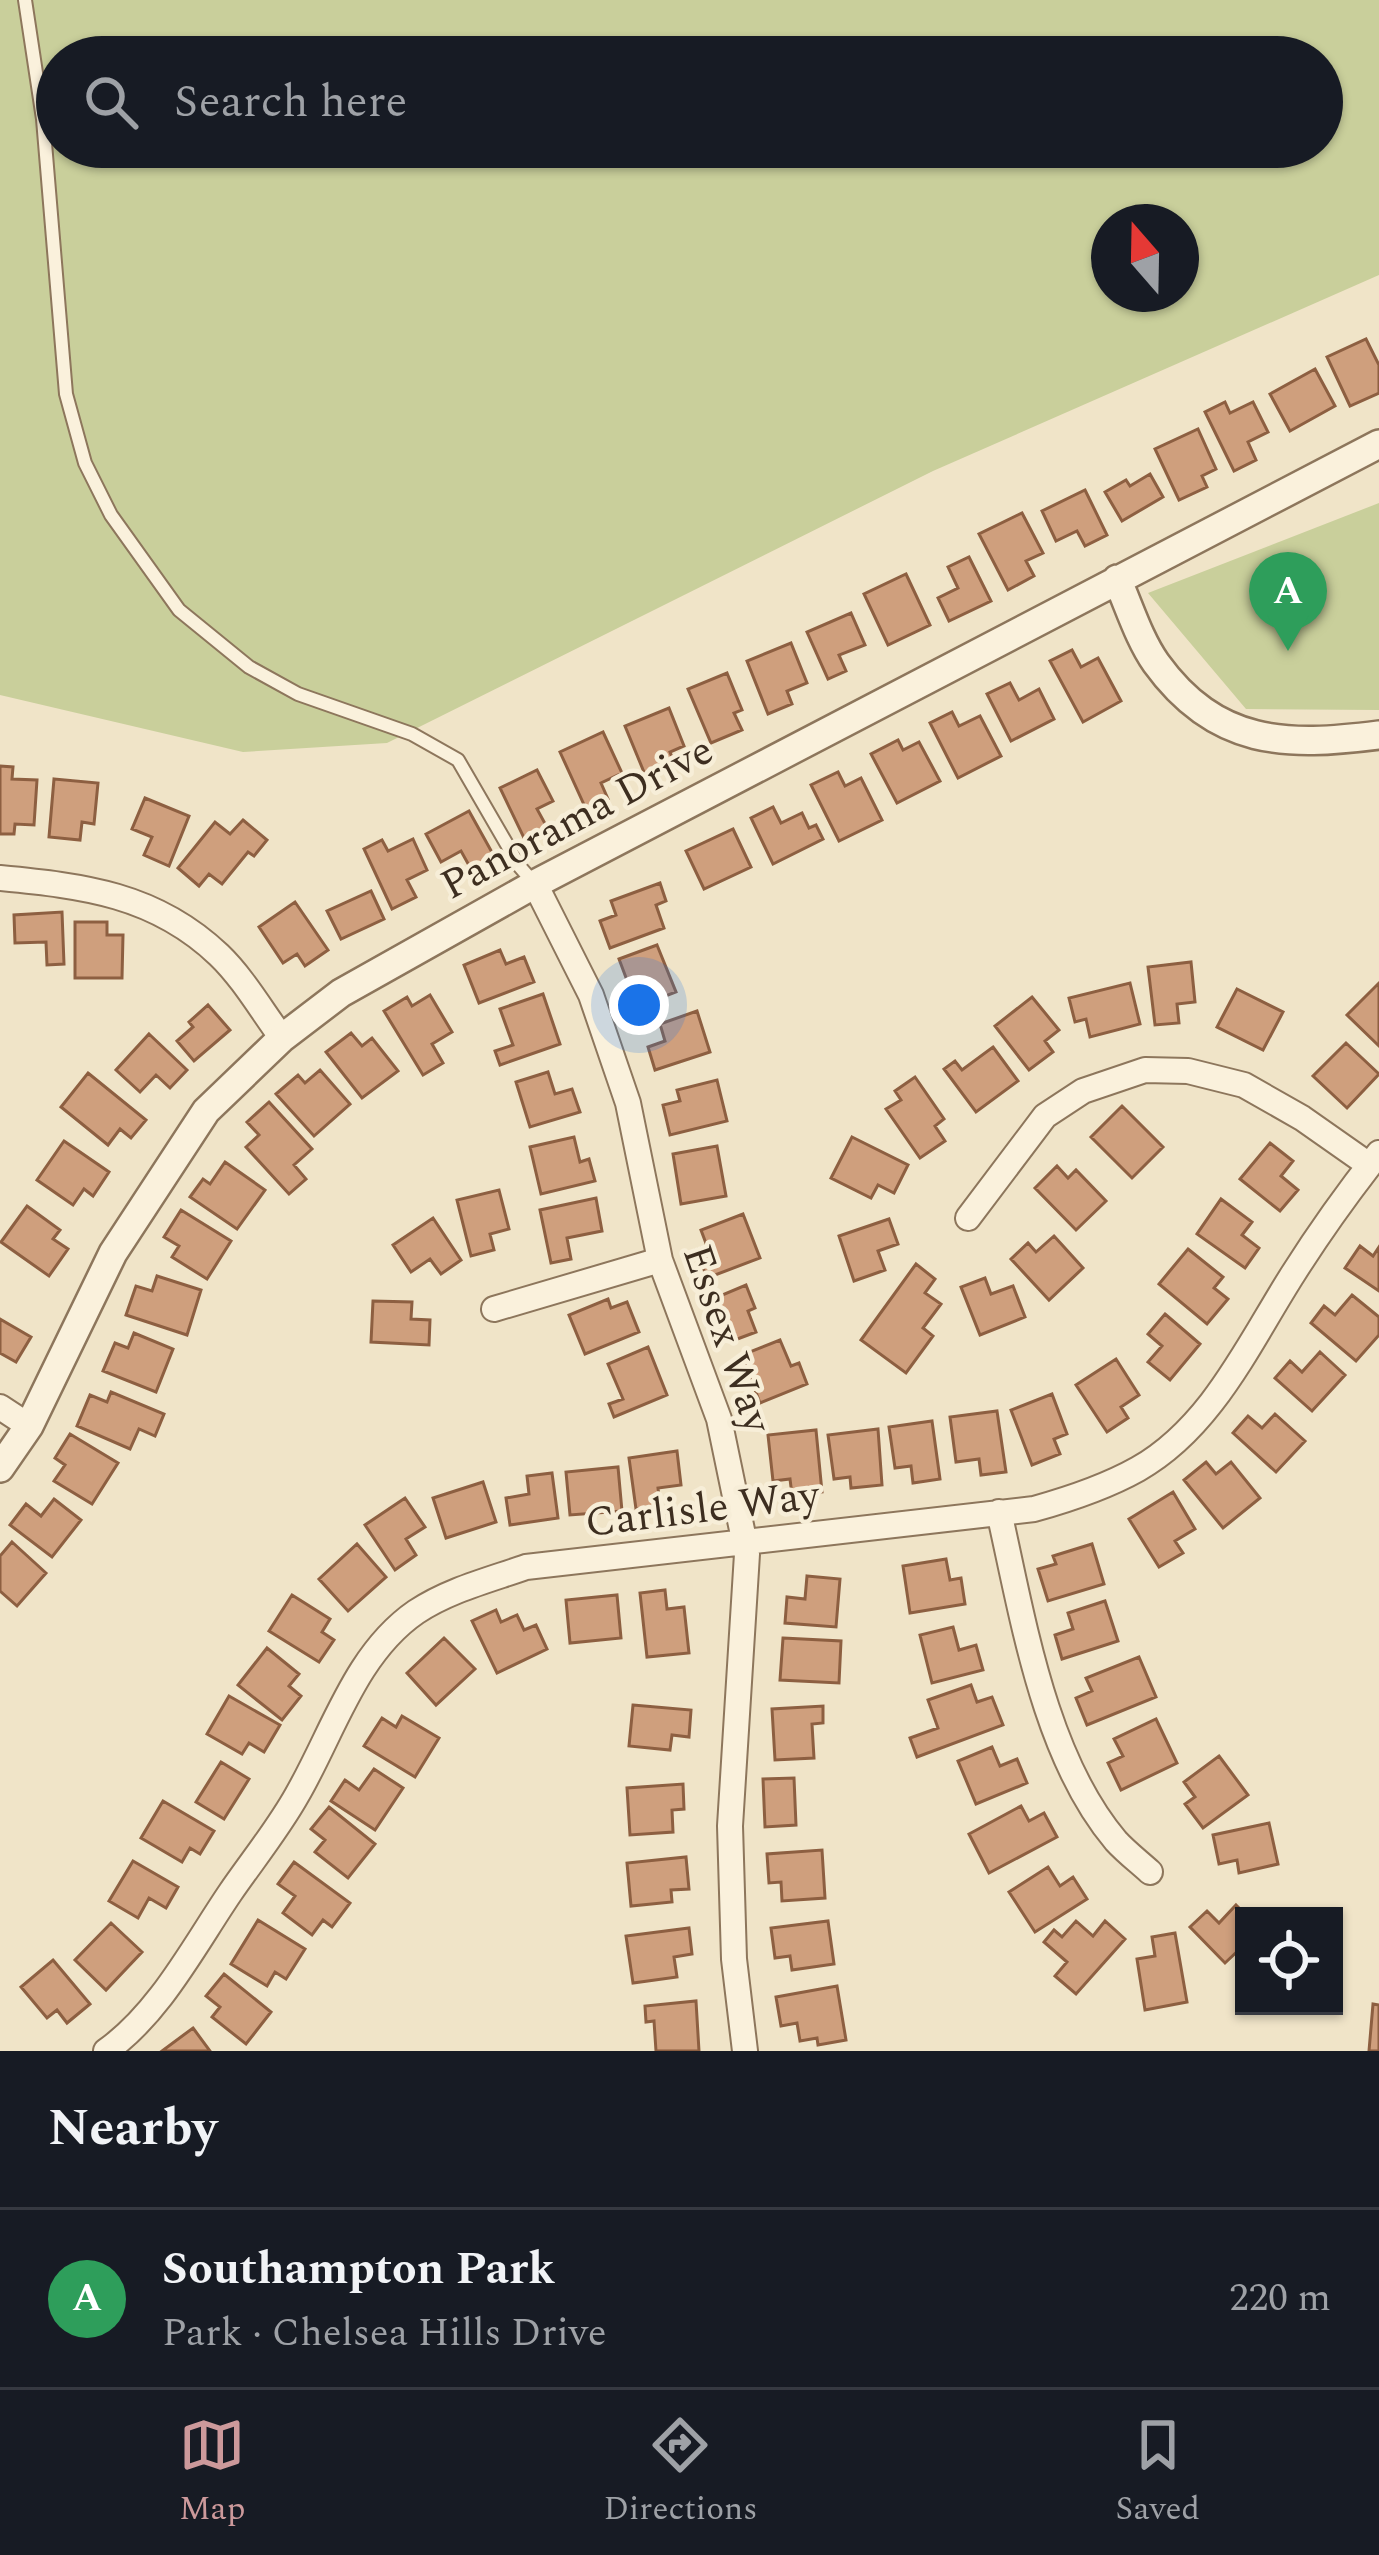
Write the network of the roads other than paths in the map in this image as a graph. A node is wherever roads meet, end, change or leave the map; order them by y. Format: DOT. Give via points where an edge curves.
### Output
graph roads {
  1 [pos="25,0"];
  2 [pos="36,73"];
  3 [pos="47,168"];
  4 [pos="1379,444"];
  5 [pos="1118,579"];
  6 [pos="1379,735"];
  7 [pos="0,878"];
  8 [pos="535,884"];
  9 [pos="282,1038"];
  10 [pos="1374,1159"];
  11 [pos="968,1218"];
  12 [pos="660,1260"];
  13 [pos="494,1309"];
  14 [pos="0,1407"];
  15 [pos="29,1426"];
  16 [pos="0,1468"];
  17 [pos="1000,1512"];
  18 [pos="745,1543"];
  19 [pos="1150,1872"];
  20 [pos="106,2051"];
  21 [pos="745,2051"];
  1 -- 2 [label="lane"];
  3 -- 8 [label="lane" via="66,394 85,463 111,515 179,610 249,667 458,760"];
  4 -- 5 [label="street, Panorama Drive"];
  5 -- 6 [label="street" via="1154,661 1195,708 1279,742"];
  5 -- 8 [label="street, Panorama Drive"];
  7 -- 9 [label="street" via="140,902 220,957"];
  8 -- 9 [label="street, Panorama Drive" via="341,993"];
  8 -- 12 [label="street, Essex Way" via="591,995 628,1102"];
  9 -- 15 [label="street, Panorama Drive" via="206,1111 162,1174 113,1253"];
  10 -- 11 [label="street" via="1244,1085 1144,1070 1083,1091 1045,1116"];
  10 -- 17 [label="street, Carlisle Way" via="1185,1434 1140,1468 1080,1496"];
  12 -- 13 [label="street"];
  12 -- 18 [label="street, Essex Way" via="719,1419"];
  14 -- 15 [label="street"];
  15 -- 16 [label="street, Panorama Drive"];
  17 -- 18 [label="street, Carlisle Way"];
  17 -- 19 [label="street" via="1030,1651 1070,1768 1115,1840"];
  18 -- 20 [label="street, Carlisle Way" via="526,1567 416,1612 366,1664 297,1796 161,1994"];
  18 -- 21 [label="street, Essex Way" via="730,1826"];
}
